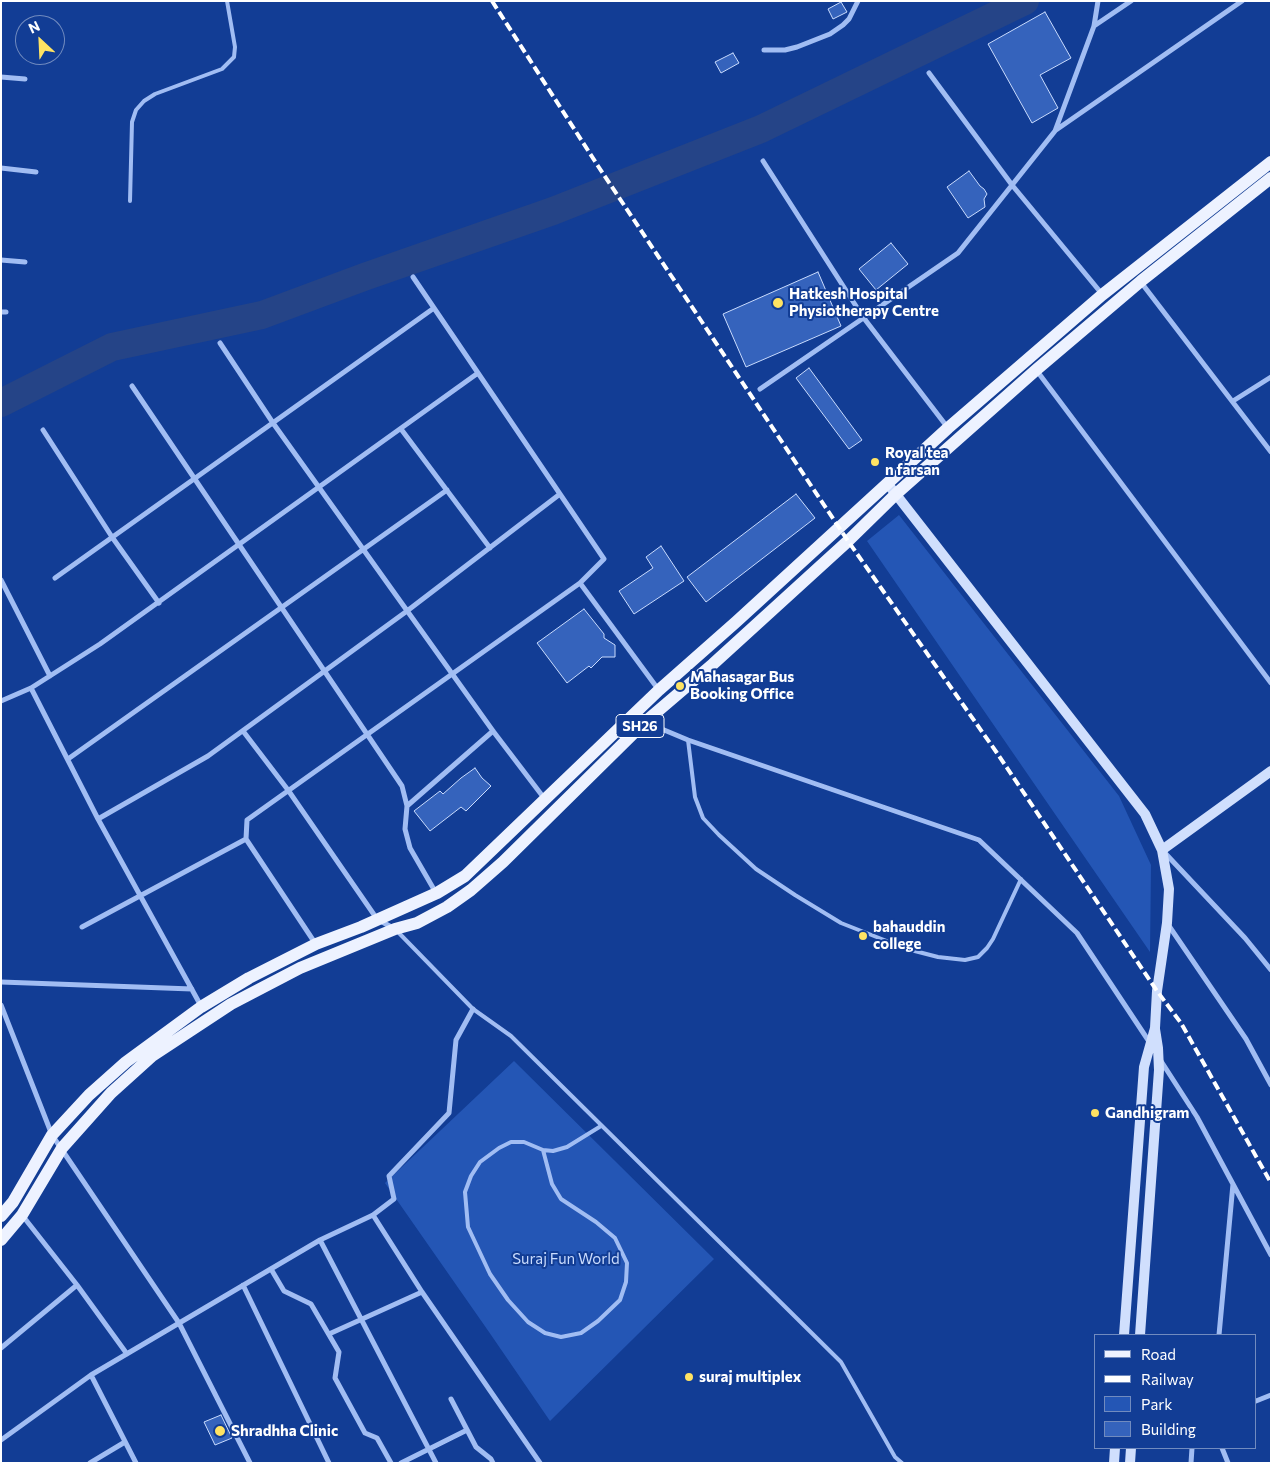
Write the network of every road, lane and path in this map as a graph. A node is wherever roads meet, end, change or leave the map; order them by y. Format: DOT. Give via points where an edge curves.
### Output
graph roads {
  1 [pos="226,1"];
  2 [pos="858,1"];
  3 [pos="1098,1"];
  4 [pos="1131,1"];
  5 [pos="1242,1"];
  6 [pos="1094,26"];
  7 [pos="764,50"];
  8 [pos="929,73"];
  9 [pos="1,77"];
  10 [pos="25,79"];
  11 [pos="1055,131"];
  12 [pos="763,162"];
  13 [pos="1271,162"];
  14 [pos="1,168"];
  15 [pos="36,172"];
  16 [pos="1271,178"];
  17 [pos="1012,185"];
  18 [pos="130,201"];
  19 [pos="1,260"];
  20 [pos="25,262"];
  21 [pos="1133,270"];
  22 [pos="413,277"];
  23 [pos="1141,281"];
  24 [pos="1102,295"];
  25 [pos="434,308"];
  26 [pos="863,317"];
  27 [pos="220,343"];
  28 [pos="1036,370"];
  29 [pos="478,372"];
  30 [pos="1271,377"];
  31 [pos="132,386"];
  32 [pos="760,389"];
  33 [pos="1233,402"];
  34 [pos="273,423"];
  35 [pos="948,428"];
  36 [pos="400,429"];
  37 [pos="43,430"];
  38 [pos="1271,452"];
  39 [pos="195,478"];
  40 [pos="886,483"];
  41 [pos="319,488"];
  42 [pos="447,490"];
  43 [pos="560,494"];
  44 [pos="896,494"];
  45 [pos="112,538"];
  46 [pos="239,545"];
  47 [pos="490,548"];
  48 [pos="363,550"];
  49 [pos="55,578"];
  50 [pos="1,580"];
  51 [pos="580,583"];
  52 [pos="158,603"];
  53 [pos="282,608"];
  54 [pos="408,611"];
  55 [pos="324,672"];
  56 [pos="452,674"];
  57 [pos="50,676"];
  58 [pos="1271,683"];
  59 [pos="32,688"];
  60 [pos="659,690"];
  61 [pos="1,702"];
  62 [pos="645,722"];
  63 [pos="243,731"];
  64 [pos="493,731"];
  65 [pos="366,735"];
  66 [pos="688,740"];
  67 [pos="68,759"];
  68 [pos="1271,772"];
  69 [pos="288,790"];
  70 [pos="544,799"];
  71 [pos="407,806"];
  72 [pos="98,819"];
  73 [pos="246,839"];
  74 [pos="1162,850"];
  75 [pos="1021,879"];
  76 [pos="436,893"];
  77 [pos="141,895"];
  78 [pos="377,919"];
  79 [pos="1167,923"];
  80 [pos="82,927"];
  81 [pos="395,929"];
  82 [pos="316,944"];
  83 [pos="1271,970"];
  84 [pos="1,982"];
  85 [pos="192,989"];
  86 [pos="1,1005"];
  87 [pos="201,1007"];
  88 [pos="473,1009"];
  89 [pos="1155,1028"];
  90 [pos="1150,1042"];
  91 [pos="1159,1058"];
  92 [pos="1271,1085"];
  93 [pos="601,1126"];
  94 [pos="52,1135"];
  95 [pos="62,1148"];
  96 [pos="543,1150"];
  97 [pos="1233,1184"];
  98 [pos="22,1214"];
  99 [pos="1,1216"];
  100 [pos="373,1216"];
  101 [pos="1,1240"];
  102 [pos="320,1240"];
  103 [pos="1271,1255"];
  104 [pos="271,1269"];
  105 [pos="77,1285"];
  106 [pos="243,1285"];
  107 [pos="422,1292"];
  108 [pos="362,1319"];
  109 [pos="179,1323"];
  110 [pos="328,1334"];
  111 [pos="1124,1334"];
  112 [pos="1140,1334"];
  113 [pos="1219,1334"];
  114 [pos="1,1348"];
  115 [pos="127,1354"];
  116 [pos="92,1375"];
  117 [pos="1271,1395"];
  118 [pos="451,1399"];
  119 [pos="1257,1401"];
  120 [pos="467,1430"];
  121 [pos="1,1440"];
  122 [pos="126,1442"];
  123 [pos="429,1449"];
  124 [pos="1115,1449"];
  125 [pos="1132,1449"];
  126 [pos="1192,1449"];
  127 [pos="1222,1449"];
  128 [pos="90,1463"];
  129 [pos="136,1463"];
  130 [pos="250,1463"];
  131 [pos="329,1463"];
  132 [pos="391,1463"];
  133 [pos="401,1463"];
  134 [pos="436,1463"];
  135 [pos="493,1463"];
  136 [pos="540,1463"];
  137 [pos="902,1463"];
  138 [pos="1114,1463"];
  139 [pos="1130,1463"];
  140 [pos="1191,1463"];
  141 [pos="1228,1463"];
  1 -- 18 [label="lane" via="236,47 234,57 222,69 155,94 136,110 132,122"];
  2 -- 7 [label="street" via="849,19 830,34 786,50"];
  3 -- 6 [label="street"];
  4 -- 6 [label="street"];
  5 -- 11 [label="street"];
  6 -- 11 [label="street"];
  8 -- 17 [label="street"];
  9 -- 10 [label="street"];
  11 -- 17 [label="street"];
  12 -- 26 [label="street"];
  13 -- 21 [label="main road, SH26"];
  14 -- 15 [label="street"];
  16 -- 23 [label="main road, SH26"];
  17 -- 24 [label="street"];
  17 -- 26 [label="street" via="958,252"];
  19 -- 20 [label="street"];
  21 -- 23 [label="street"];
  21 -- 24 [label="main road, SH26"];
  22 -- 25 [label="street"];
  23 -- 28 [label="main road, SH26"];
  23 -- 33 [label="street"];
  24 -- 35 [label="main road, SH26"];
  25 -- 29 [label="street"];
  25 -- 34 [label="street"];
  26 -- 32 [label="street"];
  26 -- 35 [label="street"];
  27 -- 34 [label="street"];
  28 -- 44 [label="main road, SH26"];
  28 -- 58 [label="street"];
  29 -- 36 [label="street"];
  29 -- 43 [label="street"];
  30 -- 33 [label="street"];
  31 -- 39 [label="street"];
  33 -- 38 [label="street"];
  34 -- 39 [label="street"];
  34 -- 41 [label="street"];
  35 -- 40 [label="main road, SH26"];
  36 -- 41 [label="street"];
  36 -- 42 [label="street"];
  37 -- 45 [label="street"];
  39 -- 45 [label="street"];
  39 -- 46 [label="street"];
  40 -- 44 [label="main road"];
  40 -- 60 [label="main road, SH26"];
  41 -- 46 [label="street"];
  41 -- 48 [label="street"];
  42 -- 47 [label="street"];
  42 -- 48 [label="street"];
  43 -- 47 [label="street"];
  43 -- 51 [label="street" via="604,559"];
  44 -- 62 [label="main road, SH26" via="734,645"];
  44 -- 74 [label="main road" via="1145,814"];
  45 -- 49 [label="street"];
  45 -- 52 [label="street"];
  46 -- 52 [label="street"];
  46 -- 53 [label="street"];
  47 -- 54 [label="street"];
  48 -- 53 [label="street"];
  48 -- 54 [label="street"];
  50 -- 57 [label="street"];
  51 -- 56 [label="street"];
  51 -- 60 [label="street"];
  52 -- 57 [label="street"];
  53 -- 55 [label="street"];
  53 -- 67 [label="street"];
  54 -- 55 [label="street"];
  54 -- 56 [label="street"];
  55 -- 63 [label="street"];
  55 -- 65 [label="street"];
  56 -- 64 [label="street"];
  56 -- 65 [label="street"];
  57 -- 59 [label="street"];
  59 -- 61 [label="street"];
  59 -- 67 [label="street"];
  60 -- 70 [label="main road, SH26"];
  62 -- 66 [label="street"];
  62 -- 81 [label="main road, SH26" via="471,890 417,923"];
  63 -- 69 [label="street"];
  63 -- 72 [label="street" via="208,756"];
  64 -- 70 [label="street"];
  64 -- 71 [label="street"];
  65 -- 69 [label="street"];
  65 -- 71 [label="street" via="402,786"];
  66 -- 75 [label="street" via="980,840"];
  66 -- 75 [label="lane" via="695,797 703,818 756,869 841,923 906,949 938,957 965,960 978,957 993,939"];
  67 -- 72 [label="street"];
  68 -- 74 [label="main road"];
  69 -- 73 [label="street" via="246,820"];
  69 -- 78 [label="street"];
  70 -- 76 [label="main road, SH26" via="466,876"];
  71 -- 76 [label="street" via="405,829 410,848"];
  72 -- 77 [label="street"];
  73 -- 77 [label="street"];
  73 -- 82 [label="street"];
  74 -- 79 [label="main road" via="1169,889"];
  74 -- 83 [label="street"];
  75 -- 90 [label="street" via="1077,933"];
  76 -- 78 [label="main road, SH26"];
  77 -- 80 [label="street"];
  77 -- 85 [label="street"];
  78 -- 81 [label="street"];
  78 -- 82 [label="main road, SH26"];
  79 -- 89 [label="main road"];
  79 -- 92 [label="street" via="1246,1039"];
  81 -- 88 [label="lane"];
  81 -- 95 [label="main road, SH26" via="300,968 231,1004 152,1056 111,1092"];
  82 -- 87 [label="main road, SH26"];
  84 -- 85 [label="street"];
  85 -- 87 [label="street"];
  86 -- 94 [label="street"];
  87 -- 94 [label="main road, SH26" via="126,1062"];
  88 -- 93 [label="lane" via="510,1036"];
  88 -- 100 [label="street" via="456,1040 449,1113 388,1176 394,1199"];
  89 -- 90 [label="main road"];
  89 -- 91 [label="main road"];
  90 -- 91 [label="street"];
  90 -- 111 [label="main road" via="1144,1067"];
  91 -- 97 [label="street" via="1197,1117"];
  91 -- 112 [label="main road"];
  93 -- 96 [label="lane" via="567,1147"];
  93 -- 137 [label="lane" via="841,1362 895,1457"];
  94 -- 95 [label="street"];
  94 -- 99 [label="main road, SH26"];
  95 -- 98 [label="main road, SH26"];
  95 -- 109 [label="street"];
  96 -- 96 [label="lane" via="552,1184 561,1199 615,1238 627,1263 626,1282 620,1300 581,1333 561,1337 545,1333 528,1322 508,1300 490,1274 475,1242 468,1227 466,1210 465,1192 480,1162 511,1142 524,1142"];
  97 -- 103 [label="street"];
  97 -- 113 [label="street"];
  98 -- 101 [label="main road, SH26"];
  98 -- 105 [label="street"];
  100 -- 102 [label="street"];
  100 -- 107 [label="street"];
  102 -- 104 [label="street"];
  102 -- 108 [label="street"];
  104 -- 106 [label="street"];
  104 -- 110 [label="street" via="284,1291 311,1304"];
  105 -- 114 [label="street"];
  105 -- 115 [label="street"];
  106 -- 109 [label="street"];
  106 -- 131 [label="street"];
  107 -- 108 [label="street"];
  107 -- 136 [label="street"];
  108 -- 110 [label="street"];
  108 -- 123 [label="street"];
  109 -- 115 [label="street"];
  109 -- 130 [label="street"];
  110 -- 132 [label="street" via="339,1352 335,1378 365,1433 377,1438"];
  115 -- 116 [label="street"];
  116 -- 121 [label="street"];
  116 -- 122 [label="street"];
  117 -- 119 [label="street"];
  118 -- 120 [label="street"];
  120 -- 123 [label="street"];
  120 -- 135 [label="street" via="476,1447"];
  122 -- 128 [label="street"];
  122 -- 129 [label="street"];
  123 -- 133 [label="street"];
  123 -- 134 [label="street"];
  124 -- 138 [label="main road"];
  125 -- 139 [label="main road"];
  126 -- 140 [label="street"];
  127 -- 141 [label="street"];
}
